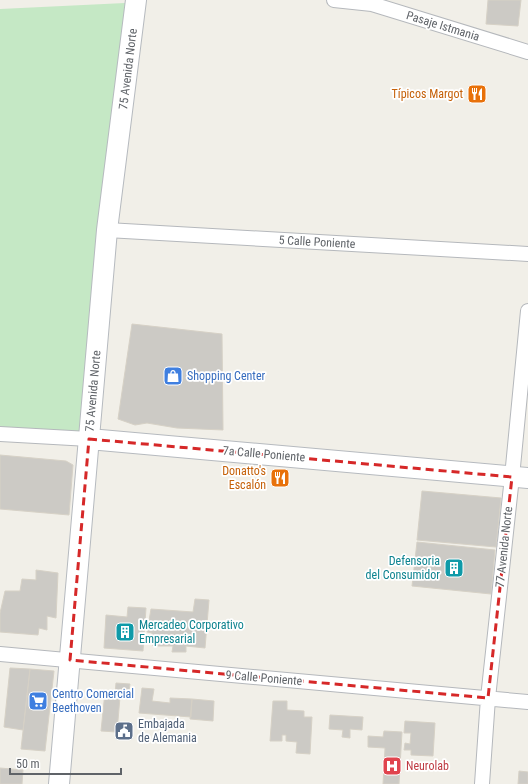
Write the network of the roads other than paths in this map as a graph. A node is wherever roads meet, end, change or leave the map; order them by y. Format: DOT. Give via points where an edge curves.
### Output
graph roads {
  1 [pos="136,0"];
  2 [pos="334,0"];
  3 [pos="528,52"];
  4 [pos="107,230"];
  5 [pos="528,254"];
  6 [pos="528,311"];
  7 [pos="0,434"];
  8 [pos="89,439"];
  9 [pos="520,478"];
  10 [pos="0,654"];
  11 [pos="70,660"];
  12 [pos="488,698"];
  13 [pos="528,702"];
  14 [pos="59,784"];
  15 [pos="482,784"];
  1 -- 4 [label="main road, 75 Avenida Norte"];
  2 -- 3 [label="street, Pasaje Istmania" via="372,4"];
  4 -- 5 [label="street, 5 Calle Poniente"];
  4 -- 8 [label="main road, 75 Avenida Norte"];
  6 -- 9 [label="street, 77 Avenida Norte"];
  7 -- 8 [label="street, 7a Calle Poniente"];
  8 -- 9 [label="main road, 7a Calle Poniente"];
  8 -- 11 [label="main road, 75 Avenida Norte"];
  9 -- 12 [label="street, 77 Avenida Norte"];
  10 -- 11 [label="street, 9 Calle Poniente"];
  11 -- 12 [label="street, 9 Calle Poniente"];
  11 -- 14 [label="main road, 75 Avenida Norte"];
  12 -- 13 [label="street, 9 Calle Poniente"];
  12 -- 15 [label="street, 77 Avenida Norte"];
}
